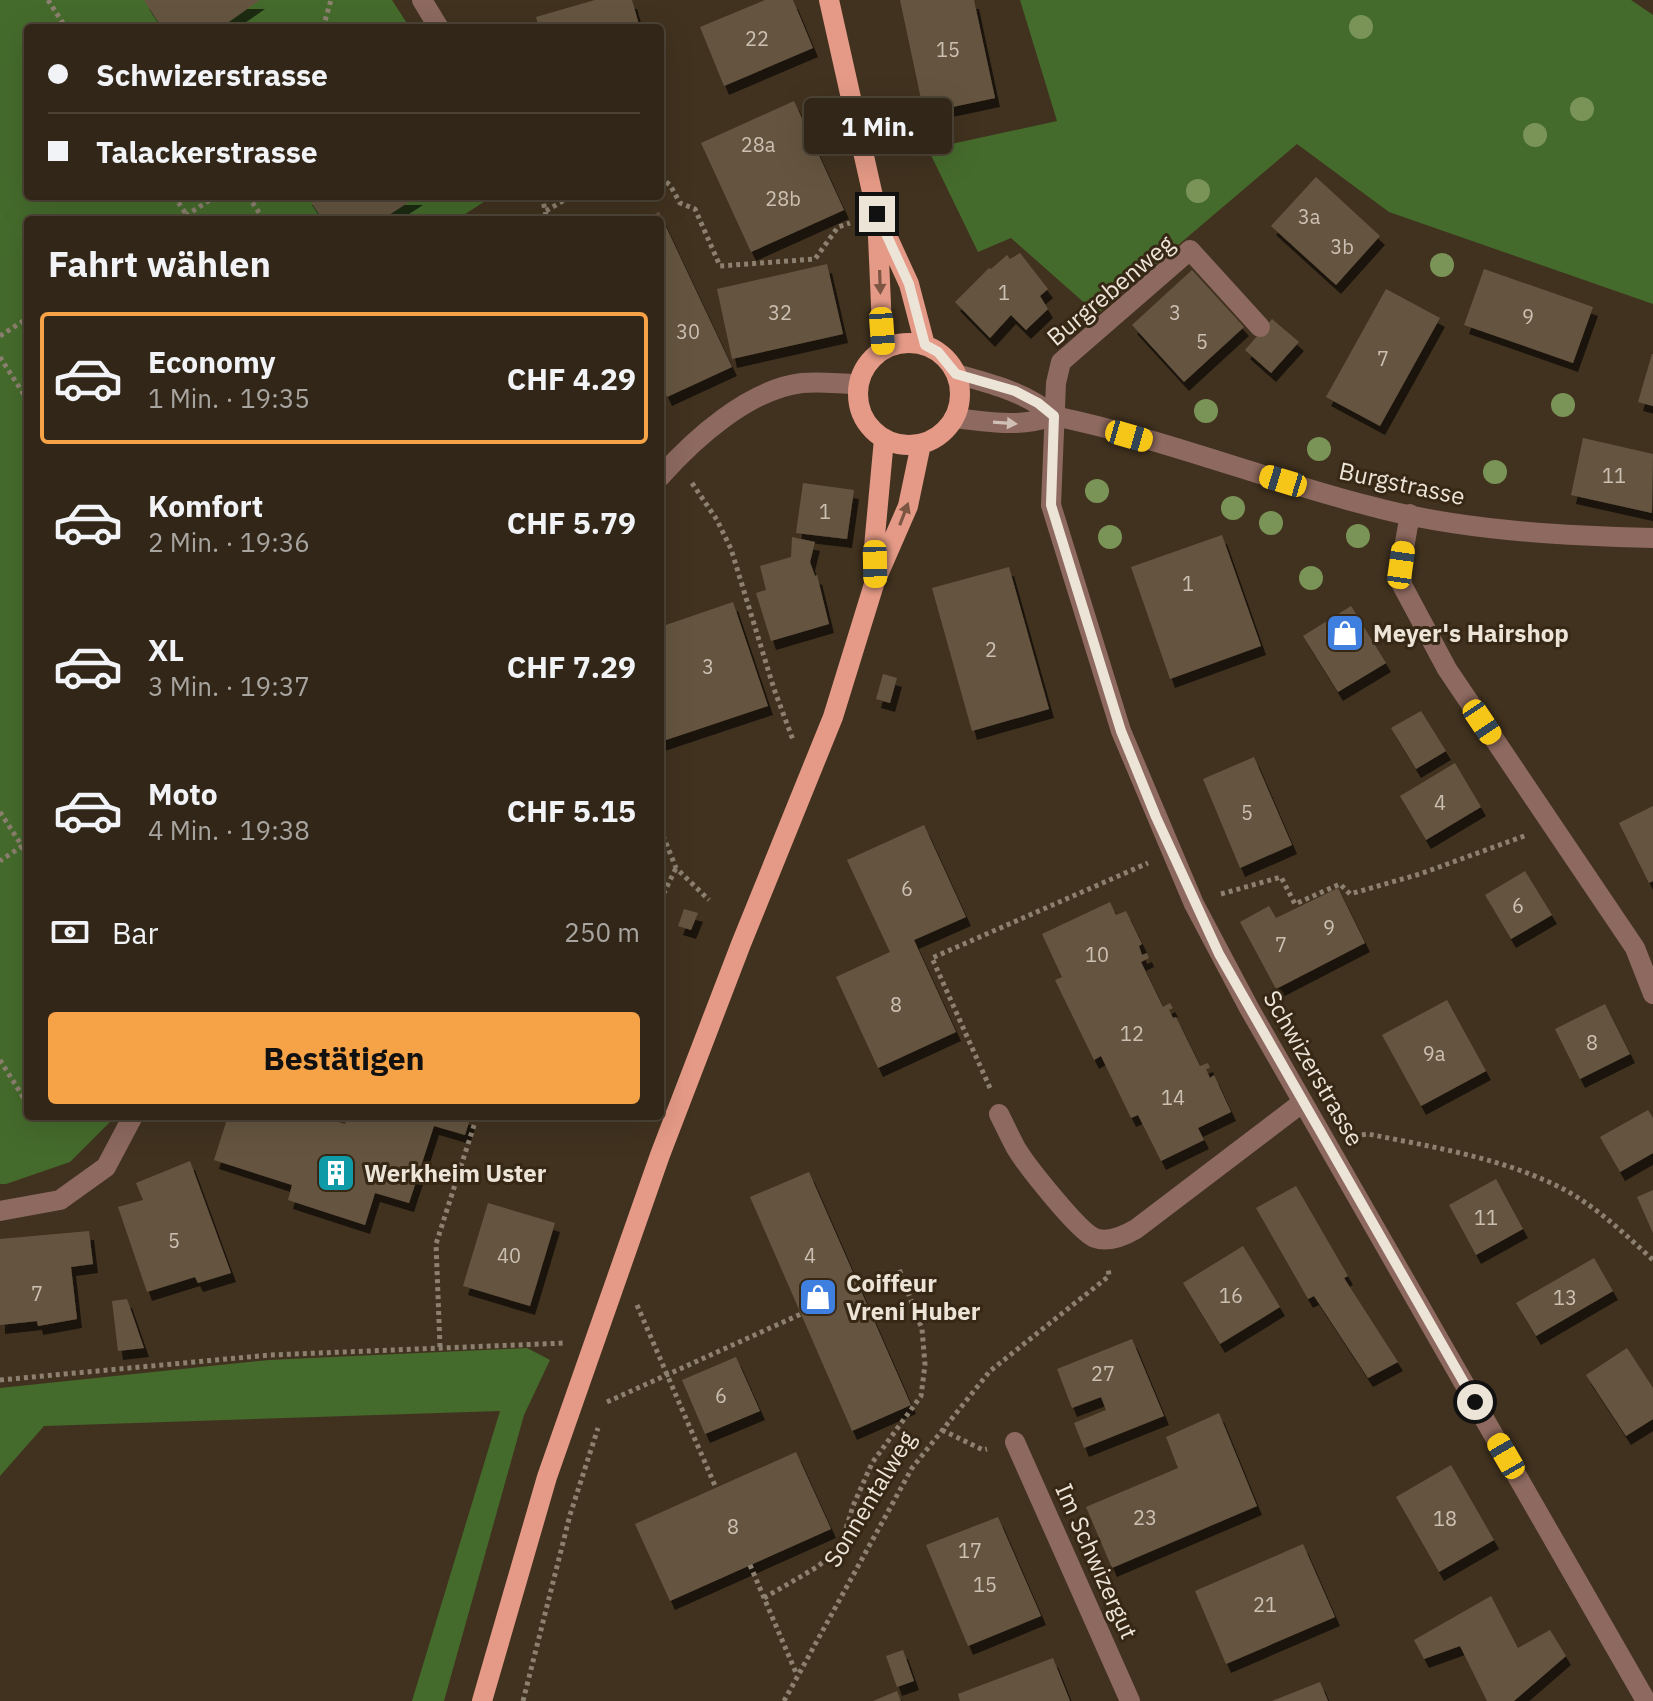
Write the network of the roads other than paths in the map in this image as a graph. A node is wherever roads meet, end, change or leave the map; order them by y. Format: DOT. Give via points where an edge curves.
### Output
graph roads {
  1 [pos="422,0"];
  2 [pos="829,0"];
  3 [pos="437,24"];
  4 [pos="877,214"];
  5 [pos="1260,327"];
  6 [pos="925,345"];
  7 [pos="883,350"];
  8 [pos="956,374"];
  9 [pos="858,384"];
  10 [pos="1054,416"];
  11 [pos="954,418"];
  12 [pos="884,439"];
  13 [pos="921,444"];
  14 [pos="664,472"];
  15 [pos="1410,514"];
  16 [pos="1653,538"];
  17 [pos="875,581"];
  18 [pos="1653,994"];
  19 [pos="1303,1102"];
  20 [pos="999,1114"];
  21 [pos="131,1120"];
  22 [pos="0,1211"];
  23 [pos="1015,1442"];
  24 [pos="482,1701"];
  25 [pos="1130,1701"];
  26 [pos="1646,1701"];
  1 -- 3 [label="street"];
  2 -- 4 [label="main road"];
  4 -- 6 [label="main road" via="909,284"];
  4 -- 7 [label="main road, one-way"];
  5 -- 10 [label="street, Burgrebenweg" via="1190,250 1061,362"];
  6 -- 7 [label="main road" via="896,344"];
  6 -- 8 [label="main road"];
  7 -- 9 [label="main road" via="871,358"];
  8 -- 10 [label="street, Burgstrasse" via="1015,391"];
  8 -- 11 [label="main road" via="960,388"];
  9 -- 12 [label="main road" via="862,416"];
  9 -- 14 [label="street" via="800,383 766,395 701,435"];
  11 -- 10 [label="street, Burgstrasse, one-way" via="1007,425"];
  10 -- 15 [label="street, Burgstrasse"];
  10 -- 19 [label="street, Schwizerstrasse" via="1051,505 1121,731 1194,904"];
  11 -- 13 [label="main road" via="946,430"];
  12 -- 13 [label="main road"];
  12 -- 17 [label="main road"];
  17 -- 13 [label="main road, one-way" via="908,506"];
  15 -- 16 [label="street, Burgstrasse" via="1526,531"];
  15 -- 18 [label="street" via="1402,585 1447,669 1635,948"];
  17 -- 24 [label="main road" via="833,717 687,1085 547,1477"];
  19 -- 20 [label="street" via="1136,1229 1106,1240 1083,1230 1024,1160"];
  19 -- 26 [label="street, Schwizerstrasse"];
  21 -- 22 [label="street" via="106,1167 60,1200"];
  23 -- 25 [label="street, Im Schwizergut"];
}
